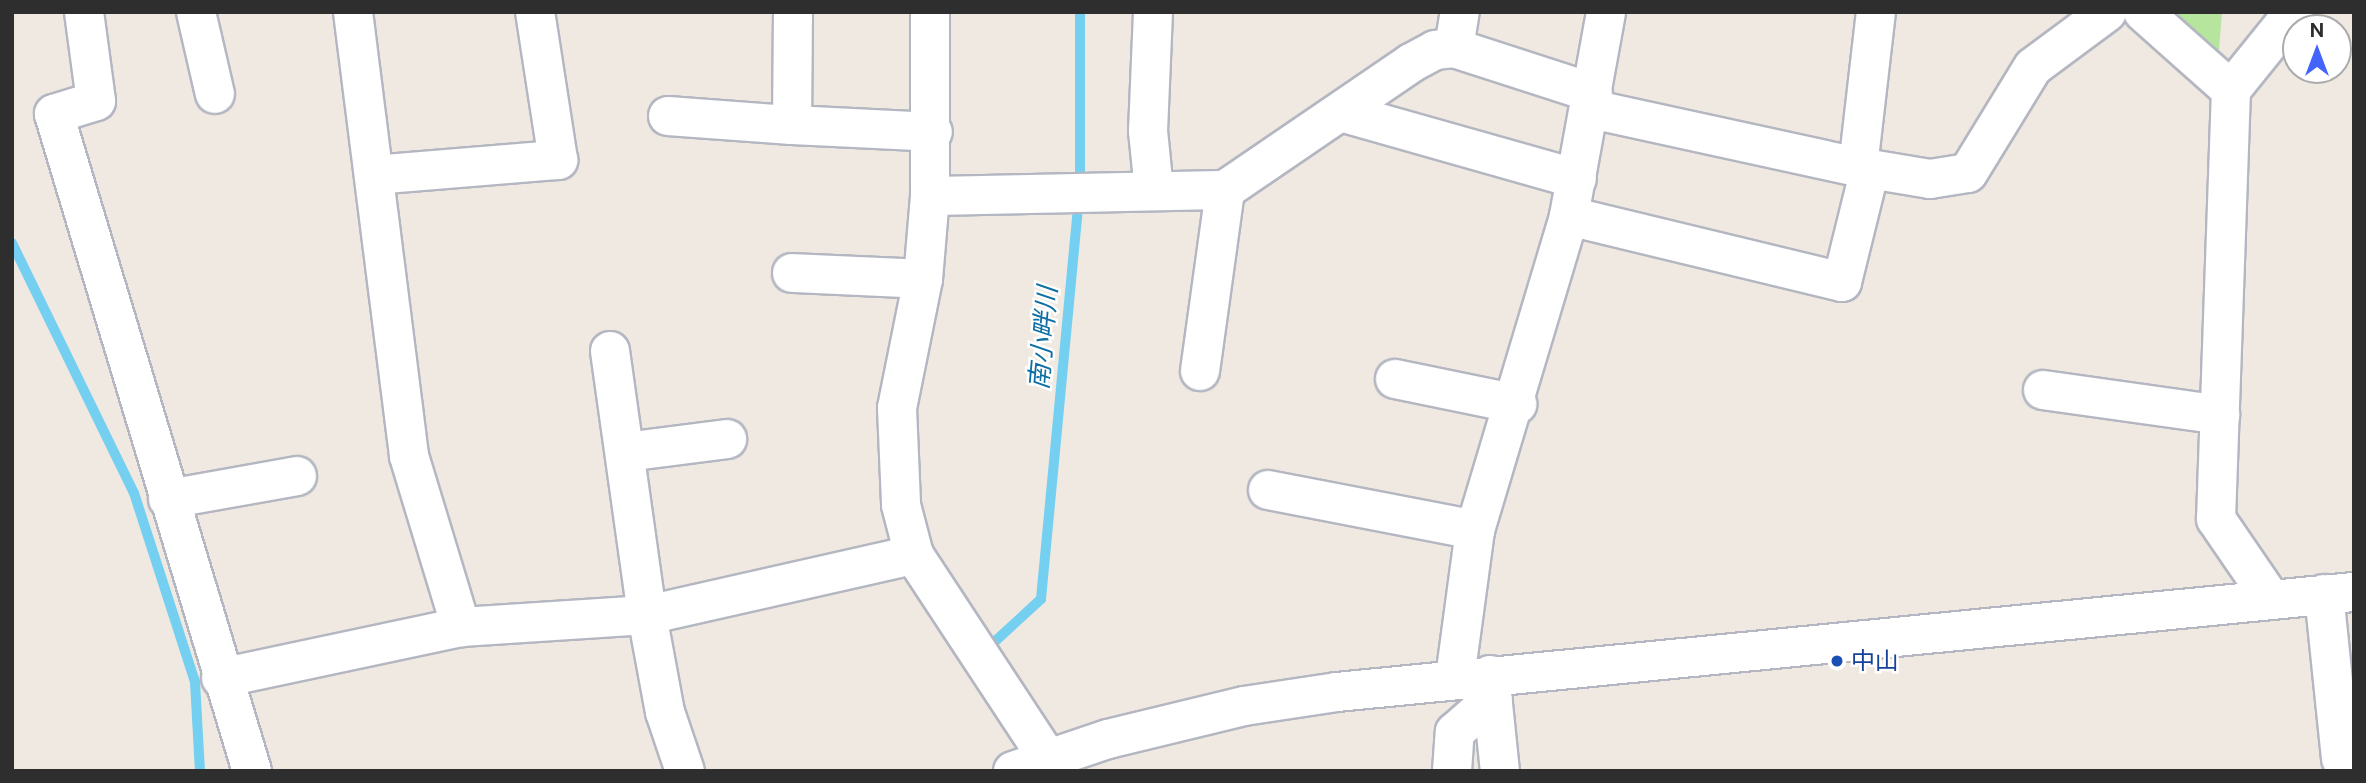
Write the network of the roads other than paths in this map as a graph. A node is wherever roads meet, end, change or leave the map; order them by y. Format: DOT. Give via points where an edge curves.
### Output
graph roads {
  1 [pos="84,12"];
  2 [pos="196,12"];
  3 [pos="535,12"];
  4 [pos="793,12"];
  5 [pos="930,12"];
  6 [pos="1153,12"];
  7 [pos="1606,12"];
  8 [pos="1876,12"];
  9 [pos="2107,12"];
  10 [pos="2143,12"];
  11 [pos="2294,12"];
  12 [pos="357,13"];
  13 [pos="1457,30"];
  14 [pos="2231,90"];
  15 [pos="215,94"];
  16 [pos="1592,101"];
  17 [pos="1344,113"];
  18 [pos="668,116"];
  19 [pos="792,125"];
  20 [pos="933,132"];
  21 [pos="1864,168"];
  22 [pos="374,175"];
  23 [pos="1577,179"];
  24 [pos="1154,190"];
  25 [pos="1226,190"];
  26 [pos="930,196"];
  27 [pos="1569,216"];
  28 [pos="792,273"];
  29 [pos="923,279"];
  30 [pos="610,351"];
  31 [pos="1200,371"];
  32 [pos="1395,379"];
  33 [pos="2043,390"];
  34 [pos="1517,404"];
  35 [pos="2220,415"];
  36 [pos="727,439"];
  37 [pos="626,452"];
  38 [pos="297,476"];
  39 [pos="1268,490"];
  40 [pos="168,499"];
  41 [pos="1475,530"];
  42 [pos="914,555"];
  43 [pos="2339,593"];
  44 [pos="2270,598"];
  45 [pos="647,615"];
  46 [pos="461,627"];
  47 [pos="222,678"];
  48 [pos="1479,684"];
  49 [pos="2337,761"];
  50 [pos="1031,765"];
  51 [pos="252,771"];
  52 [pos="685,771"];
  53 [pos="1452,771"];
  54 [pos="1500,771"];
  1 -- 40 [label="street" via="96,101 54,114"];
  2 -- 15 [label="street"];
  3 -- 22 [label="street" via="558,160"];
  4 -- 19 [label="street"];
  5 -- 20 [label="street"];
  6 -- 24 [label="street" via="1149,131"];
  7 -- 16 [label="street"];
  8 -- 21 [label="street"];
  9 -- 21 [label="street" via="2033,68 1968,173 1930,179"];
  10 -- 14 [label="street"];
  11 -- 14 [label="street"];
  12 -- 22 [label="street"];
  13 -- 16 [label="street"];
  13 -- 17 [label="street"];
  14 -- 35 [label="street"];
  16 -- 21 [label="street"];
  16 -- 23 [label="street"];
  17 -- 23 [label="street"];
  17 -- 25 [label="street"];
  18 -- 19 [label="street"];
  19 -- 20 [label="street"];
  20 -- 26 [label="street"];
  21 -- 27 [label="street" via="1842,282"];
  22 -- 46 [label="street" via="409,456"];
  23 -- 27 [label="street"];
  24 -- 25 [label="street"];
  24 -- 26 [label="street"];
  25 -- 31 [label="street"];
  26 -- 29 [label="street"];
  27 -- 34 [label="street"];
  28 -- 29 [label="street"];
  29 -- 42 [label="street" via="897,408 896,457"];
  30 -- 37 [label="street"];
  32 -- 34 [label="street"];
  33 -- 35 [label="street"];
  34 -- 41 [label="street"];
  35 -- 44 [label="street" via="2216,519"];
  36 -- 37 [label="street"];
  37 -- 45 [label="street"];
  38 -- 40 [label="street"];
  39 -- 41 [label="street"];
  40 -- 47 [label="street"];
  41 -- 48 [label="street"];
  42 -- 45 [label="street"];
  42 -- 50 [label="street"];
  43 -- 44 [label="street"];
  43 -- 49 [label="street"];
  44 -- 48 [label="street"];
  45 -- 46 [label="street"];
  45 -- 52 [label="street" via="666,712"];
  46 -- 47 [label="street"];
  47 -- 51 [label="street"];
  48 -- 50 [label="street" via="1244,706"];
  48 -- 53 [label="street" via="1455,732"];
  48 -- 54 [label="street"];
}
